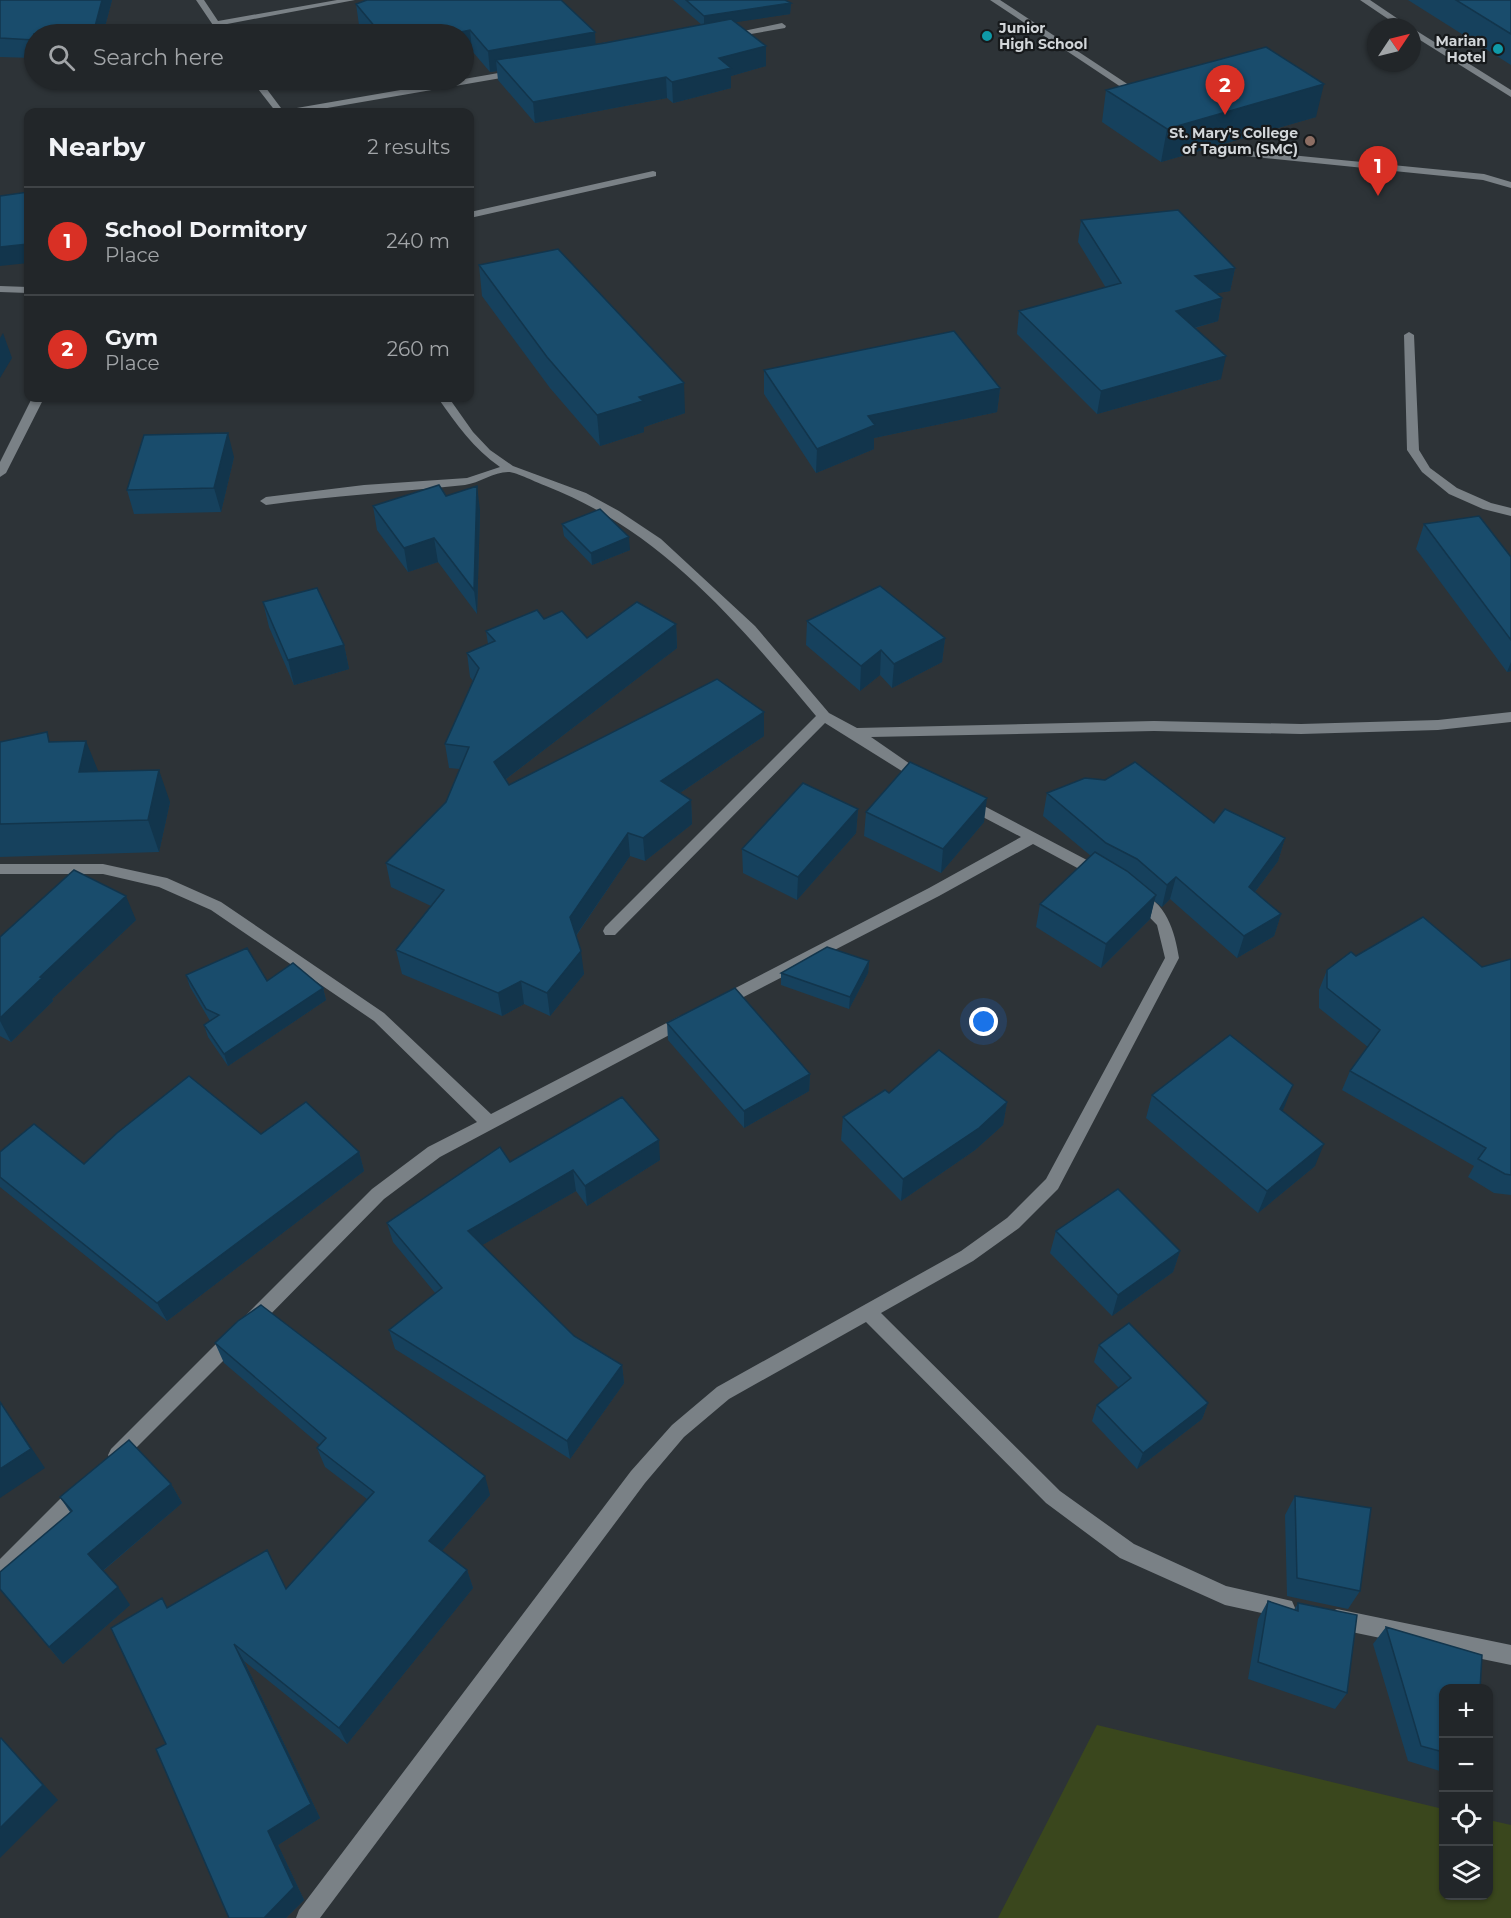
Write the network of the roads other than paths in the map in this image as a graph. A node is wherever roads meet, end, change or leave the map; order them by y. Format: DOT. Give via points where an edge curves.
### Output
graph roads {
  1 [pos="200,0"];
  2 [pos="351,0"];
  3 [pos="994,0"];
  4 [pos="1364,0"];
  5 [pos="1392,18"];
  6 [pos="215,24"];
  7 [pos="782,26"];
  8 [pos="1421,37"];
  9 [pos="712,38"];
  10 [pos="525,71"];
  11 [pos="474,80"];
  12 [pos="264,90"];
  13 [pos="417,90"];
  14 [pos="1136,93"];
  15 [pos="1511,94"];
  16 [pos="277,108"];
  17 [pos="314,108"];
  18 [pos="1239,153"];
  19 [pos="653,174"];
  20 [pos="1511,185"];
  21 [pos="474,214"];
  22 [pos="0,289"];
  23 [pos="24,290"];
  24 [pos="1409,335"];
  25 [pos="36,402"];
  26 [pos="447,402"];
  27 [pos="509,468"];
  28 [pos="0,473"];
  29 [pos="266,501"];
  30 [pos="1511,512"];
  31 [pos="824,716"];
  32 [pos="1511,717"];
  33 [pos="855,733"];
  34 [pos="1033,837"];
  35 [pos="0,869"];
  36 [pos="610,931"];
  37 [pos="488,1122"];
  38 [pos="868,1312"];
  39 [pos="109,1463"];
  40 [pos="92,1480"];
  41 [pos="0,1572"];
  42 [pos="1511,1655"];
  43 [pos="307,1918"];
  1 -- 6 [label="street"];
  2 -- 6 [label="street"];
  3 -- 14 [label="street"];
  4 -- 5 [label="street"];
  7 -- 9 [label="street"];
  8 -- 15 [label="street"];
  10 -- 11 [label="street"];
  12 -- 16 [label="street"];
  13 -- 17 [label="street"];
  18 -- 20 [label="street" via="1484,177"];
  19 -- 21 [label="street"];
  22 -- 23 [label="street"];
  24 -- 30 [label="street" via="1413,450 1426,470 1454,491"];
  25 -- 28 [label="street"];
  26 -- 27 [label="street" via="469,434"];
  27 -- 29 [label="street" via="468,481"];
  27 -- 31 [label="street" via="582,496 657,542 750,629"];
  31 -- 33 [label="street"];
  31 -- 36 [label="street"];
  32 -- 33 [label="street" via="1438,725 1300,729 1154,726"];
  33 -- 34 [label="street" via="916,776"];
  34 -- 37 [label="street"];
  34 -- 38 [label="street" via="1120,884 1154,911 1168,929 1172,958 1052,1184 1013,1223 967,1256"];
  35 -- 37 [label="street" via="103,869 162,882 216,906 379,1017"];
  37 -- 39 [label="street" via="434,1152 378,1194"];
  38 -- 42 [label="street" via="1053,1497 1126,1551 1225,1596"];
  38 -- 43 [label="street" via="723,1393 678,1431 638,1477"];
  40 -- 41 [label="street"];
}
